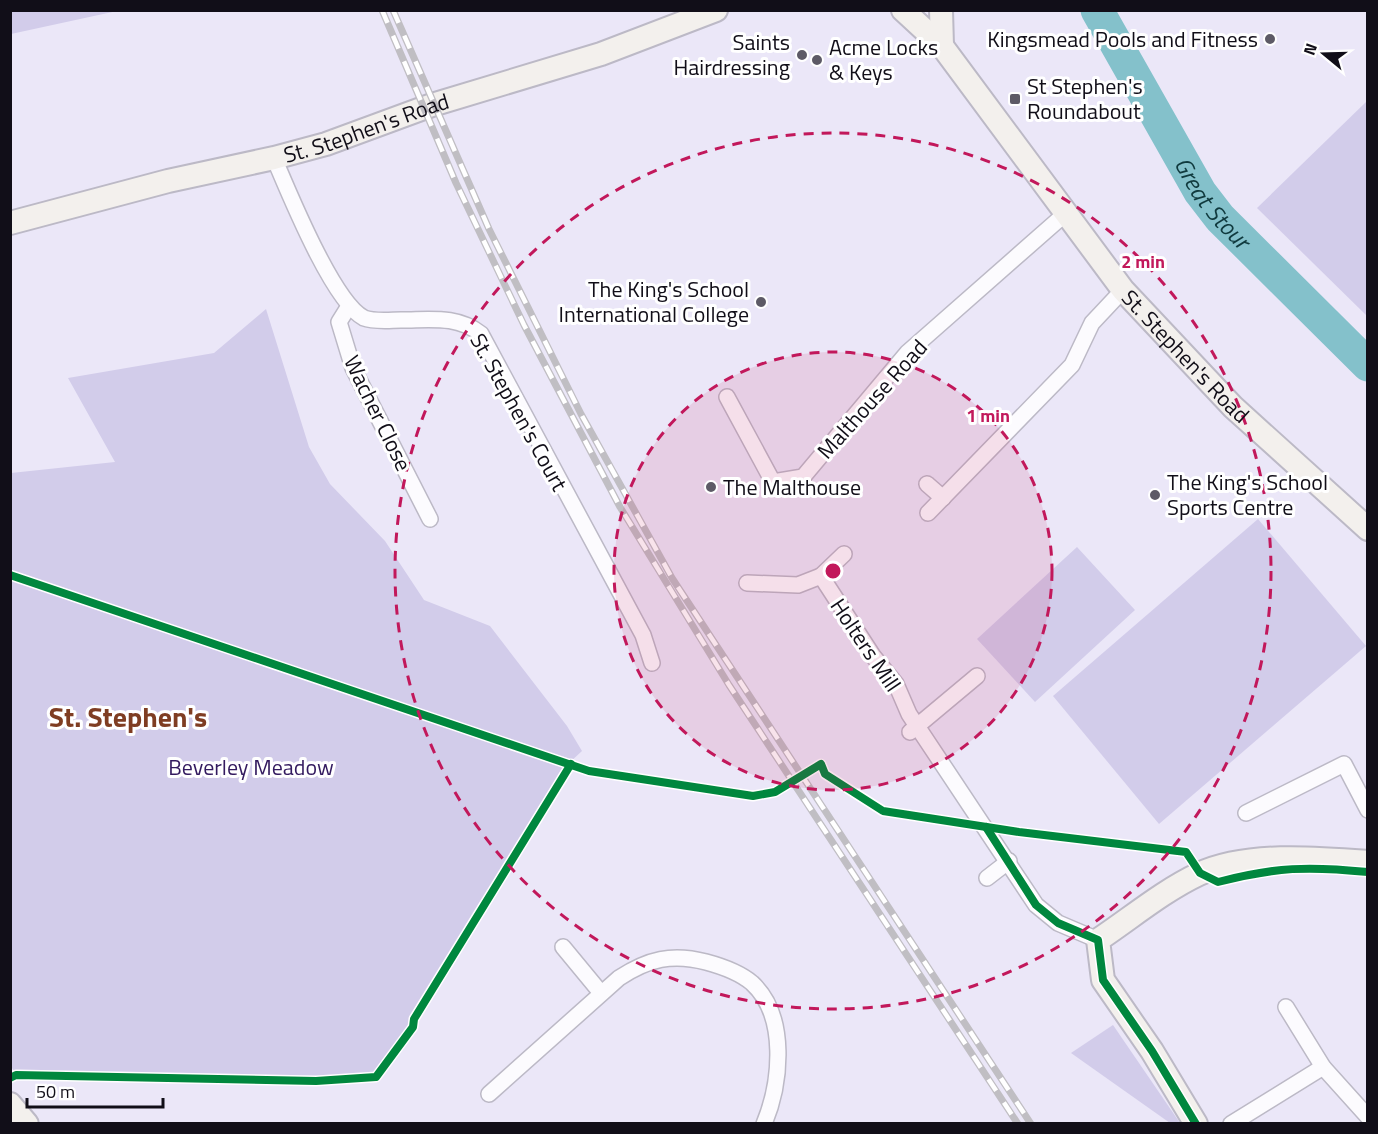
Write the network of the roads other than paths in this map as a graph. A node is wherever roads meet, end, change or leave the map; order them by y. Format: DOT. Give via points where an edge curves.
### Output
graph roads {
  1 [pos="716,10"];
  2 [pos="903,10"];
  3 [pos="931,10"];
  4 [pos="941,10"];
  5 [pos="942,46"];
  6 [pos="274,158"];
  7 [pos="1065,214"];
  8 [pos="10,223"];
  9 [pos="1123,290"];
  10 [pos="349,306"];
  11 [pos="727,397"];
  12 [pos="927,484"];
  13 [pos="942,498"];
  14 [pos="928,513"];
  15 [pos="430,519"];
  16 [pos="1368,530"];
  17 [pos="844,554"];
  18 [pos="821,576"];
  19 [pos="747,583"];
  20 [pos="652,663"];
  21 [pos="977,676"];
  22 [pos="912,724"];
  23 [pos="1368,810"];
  24 [pos="1246,813"];
  25 [pos="1009,861"];
  26 [pos="1367,861"];
  27 [pos="987,878"];
  28 [pos="1098,940"];
  29 [pos="563,947"];
  30 [pos="600,993"];
  31 [pos="1286,1007"];
  32 [pos="1323,1067"];
  33 [pos="489,1094"];
  34 [pos="10,1104"];
  35 [pos="1368,1117"];
  36 [pos="27,1124"];
  37 [pos="765,1124"];
  38 [pos="1196,1124"];
  39 [pos="1231,1124"];
  1 -- 6 [label="main road, St. Stephen's Road" via="601,54"];
  2 -- 3 [label="main road, St. Stephen's Road"];
  2 -- 5 [label="main road, St. Stephen's Road"];
  4 -- 5 [label="main road"];
  5 -- 7 [label="main road, St. Stephen's Road"];
  6 -- 8 [label="main road, St. Stephen's Road" via="168,181"];
  6 -- 10 [label="street" via="308,238"];
  7 -- 9 [label="main road, St. Stephen's Road"];
  7 -- 11 [label="street, Malthouse Road" via="907,352 803,477 773,482"];
  9 -- 13 [label="street" via="1092,323 1072,365"];
  9 -- 16 [label="main road, St. Stephen's Road" via="1233,406"];
  10 -- 15 [label="street, Wacher Close" via="339,322 352,368"];
  10 -- 20 [label="street, St. Stephen's Court" via="365,318 447,320 468,324 481,334 643,635"];
  12 -- 13 [label="street"];
  13 -- 14 [label="street"];
  17 -- 18 [label="street, Holters Mill"];
  18 -- 19 [label="street, Holters Mill" via="798,585"];
  18 -- 22 [label="street, Holters Mill" via="896,684"];
  21 -- 22 [label="street"];
  22 -- 25 [label="street, Holters Mill"];
  23 -- 24 [label="street" via="1344,764"];
  25 -- 27 [label="street"];
  25 -- 28 [label="street, Holters Mill" via="1036,905 1058,923"];
  26 -- 28 [label="main road" via="1309,857 1256,860 1200,873"];
  28 -- 38 [label="main road" via="1103,980"];
  29 -- 30 [label="street"];
  30 -- 33 [label="street"];
  30 -- 37 [label="street" via="639,964 671,957 715,964 751,983 762,997 775,1031 775,1085"];
  31 -- 32 [label="street"];
  32 -- 35 [label="street"];
  32 -- 39 [label="street"];
  34 -- 36 [label="main road"];
}
